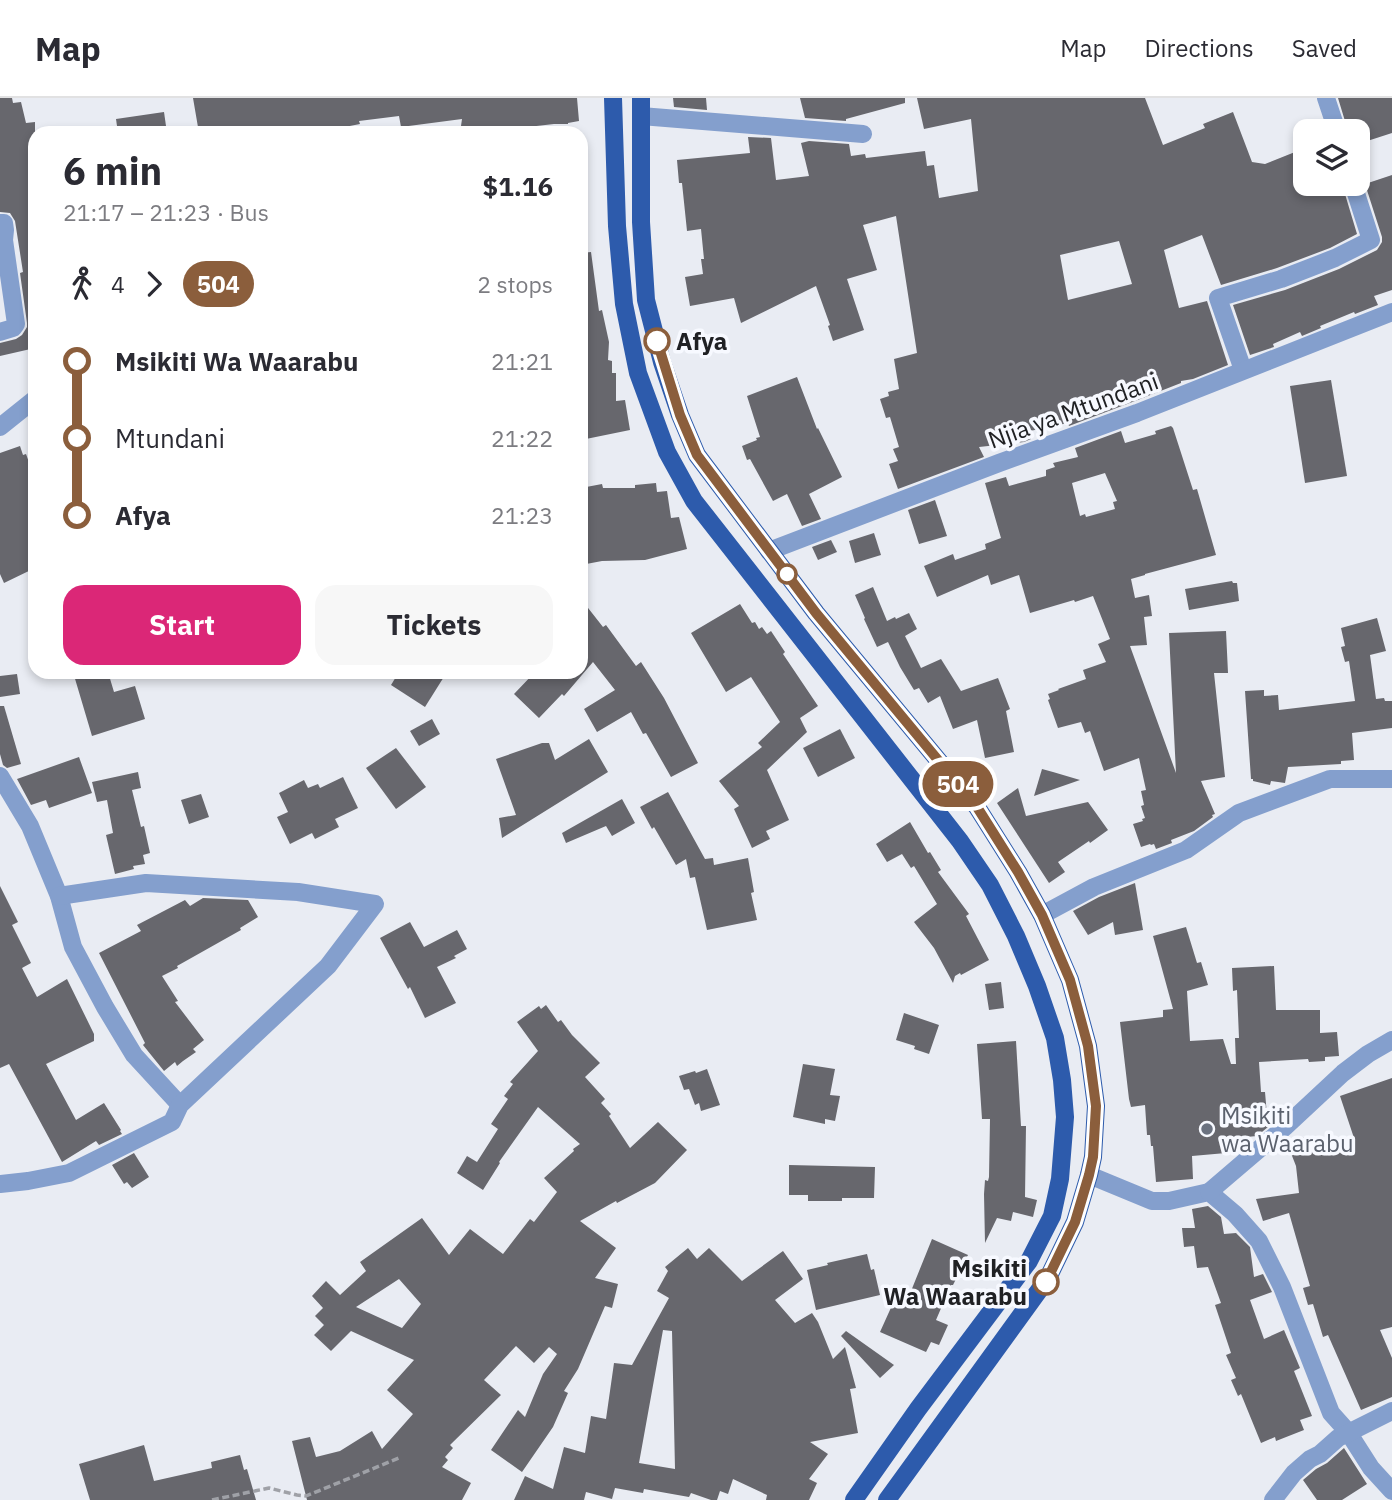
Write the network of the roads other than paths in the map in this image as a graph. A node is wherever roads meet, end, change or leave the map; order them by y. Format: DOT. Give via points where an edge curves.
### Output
graph roads {
  1 [pos="613,98"];
  2 [pos="1326,98"];
  3 [pos="641,107"];
  4 [pos="1333,119"];
  5 [pos="863,134"];
  6 [pos="1357,196"];
  7 [pos="0,223"];
  8 [pos="1392,312"];
  9 [pos="0,332"];
  10 [pos="1243,370"];
  11 [pos="28,405"];
  12 [pos="0,427"];
  13 [pos="769,551"];
  14 [pos="0,776"];
  15 [pos="1392,779"];
  16 [pos="59,896"];
  17 [pos="1042,915"];
  18 [pos="1392,1040"];
  19 [pos="180,1105"];
  20 [pos="1089,1175"];
  21 [pos="0,1184"];
  22 [pos="1209,1192"];
  23 [pos="1392,1411"];
  24 [pos="1348,1432"];
  25 [pos="1392,1490"];
  26 [pos="854,1500"];
  27 [pos="887,1500"];
  28 [pos="1273,1500"];
  1 -- 26 [label="main road" via="624,304 638,373 667,452 694,501 990,885 1016,936 1055,1038 1065,1117 1052,1216 1029,1261"];
  2 -- 4 [label="street"];
  3 -- 5 [label="street"];
  3 -- 13 [label="main road" via="646,300 662,362 697,455"];
  6 -- 10 [label="street" via="1371,240 1281,279 1218,298"];
  7 -- 9 [label="street" via="4,223 16,324"];
  8 -- 10 [label="street, Njia ya Mtundani"];
  10 -- 13 [label="street, Njia ya Mtundani"];
  11 -- 12 [label="street"];
  13 -- 17 [label="main road" via="977,807"];
  14 -- 16 [label="street" via="30,826"];
  15 -- 17 [label="street" via="1330,779 1239,813 1186,850 1094,887"];
  16 -- 19 [label="street" via="73,947 105,1007 134,1055"];
  16 -- 19 [label="street" via="146,883 298,892 375,904 328,966"];
  17 -- 20 [label="main road" via="1070,980 1088,1046 1096,1106"];
  18 -- 22 [label="street" via="1343,1073"];
  19 -- 21 [label="street" via="172,1122 69,1173"];
  20 -- 22 [label="street" via="1152,1201"];
  20 -- 27 [label="main road" via="1075,1222 1048,1278"];
  22 -- 24 [label="street" via="1259,1241 1332,1413"];
  23 -- 24 [label="street"];
  24 -- 25 [label="street"];
  24 -- 28 [label="street" via="1294,1473"];
}
